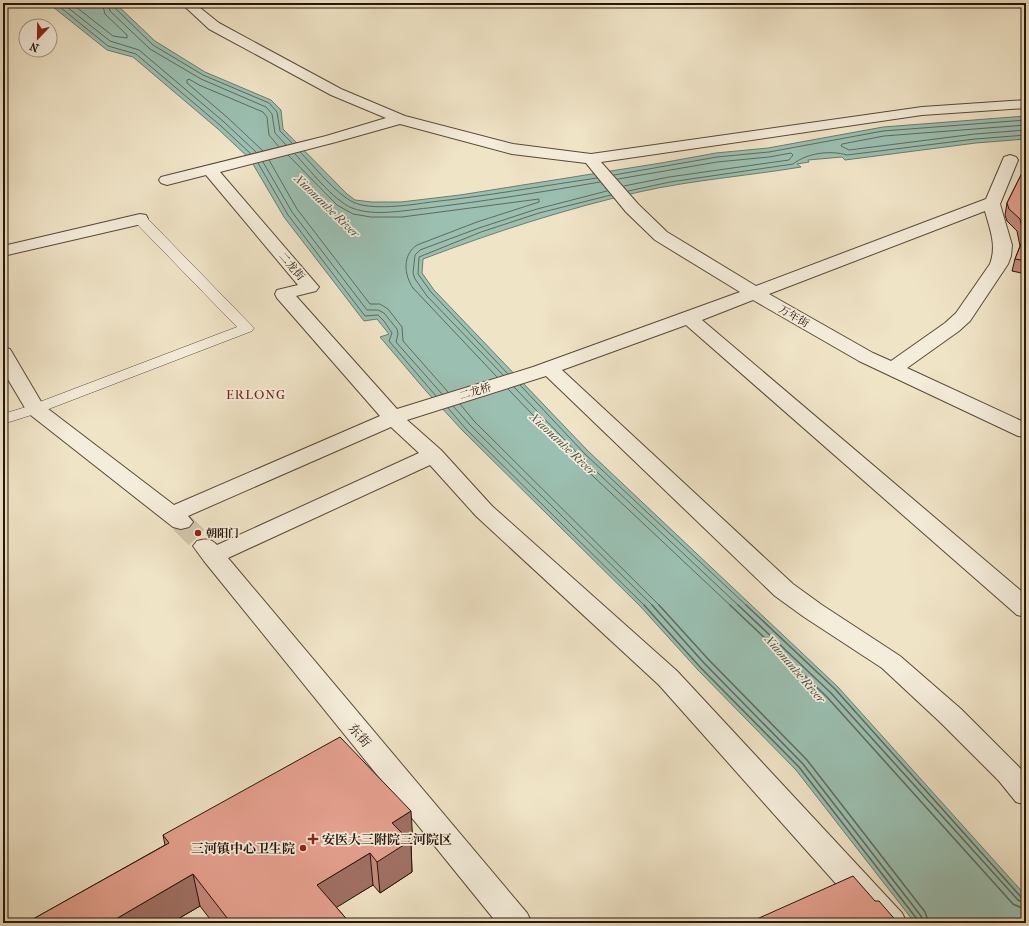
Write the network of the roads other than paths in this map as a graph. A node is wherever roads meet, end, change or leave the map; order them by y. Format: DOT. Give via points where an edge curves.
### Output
graph roads {
  1 [pos="187,3"];
  2 [pos="1026,104"];
  3 [pos="400,119"];
  4 [pos="1010,160"];
  5 [pos="595,164"];
  6 [pos="210,170"];
  7 [pos="167,180"];
  8 [pos="993,202"];
  9 [pos="140,219"];
  10 [pos="3,251"];
  11 [pos="754,293"];
  12 [pos="690,318"];
  13 [pos="3,353"];
  14 [pos="544,369"];
  15 [pos="892,370"];
  16 [pos="35,409"];
  17 [pos="401,414"];
  18 [pos="3,419"];
  19 [pos="1026,431"];
  20 [pos="433,455"];
  21 [pos="1026,609"];
  22 [pos="1026,794"];
  23 [pos="516,923"];
  24 [pos="891,923"];
  1 -- 3 [label="street" via="214,26 336,92"];
  2 -- 5 [label="street" via="922,111"];
  3 -- 5 [label="street" via="512,149"];
  3 -- 6 [label="street" via="331,140"];
  4 -- 8 [label="street"];
  5 -- 11 [label="street, 万年街" via="632,208 661,236"];
  6 -- 7 [label="street"];
  6 -- 17 [label="street, 二龙街" via="310,287 284,294"];
  8 -- 11 [label="street, 二龙桥"];
  8 -- 15 [label="street" via="1003,245 999,264 963,317"];
  9 -- 10 [label="street"];
  9 -- 16 [label="lane" via="247,328"];
  11 -- 12 [label="street, 二龙桥"];
  11 -- 15 [label="street, 万年街"];
  12 -- 14 [label="street, 二龙桥"];
  12 -- 21 [label="street"];
  13 -- 16 [label="street"];
  14 -- 17 [label="street, 二龙桥"];
  14 -- 22 [label="street" via="784,590 891,662 951,716 1009,773"];
  15 -- 19 [label="street, 万年街"];
  16 -- 17 [label="street, 二龙桥" via="177,518"];
  16 -- 18 [label="lane"];
  17 -- 20 [label="street"];
  20 -- 23 [label="street, 东街" via="208,551"];
  20 -- 24 [label="street" via="484,511 668,678"];
}
